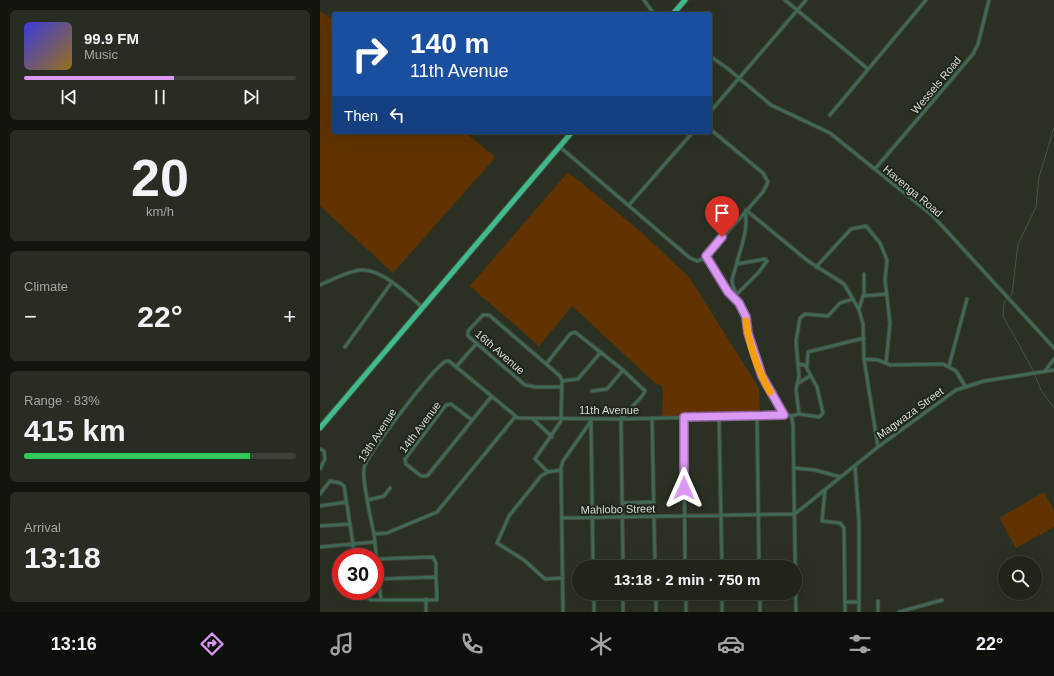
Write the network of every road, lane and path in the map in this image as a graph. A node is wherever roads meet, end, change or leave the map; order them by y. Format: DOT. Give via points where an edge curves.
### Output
graph roads {
  1 [pos="644,0"];
  2 [pos="685,0"];
  3 [pos="785,0"];
  4 [pos="806,0"];
  5 [pos="926,0"];
  6 [pos="989,0"];
  7 [pos="797,11"];
  8 [pos="653,12"];
  9 [pos="675,12"];
  10 [pos="712,58"];
  11 [pos="868,69"];
  12 [pos="738,78"];
  13 [pos="712,110"];
  14 [pos="830,115"];
  15 [pos="712,131"];
  16 [pos="570,134"];
  17 [pos="691,134"];
  18 [pos="560,147"];
  19 [pos="875,169"];
  20 [pos="629,205"];
  21 [pos="746,211"];
  22 [pos="706,256"];
  23 [pos="737,264"];
  24 [pos="816,267"];
  25 [pos="864,274"];
  26 [pos="392,282"];
  27 [pos="320,285"];
  28 [pos="737,294"];
  29 [pos="886,294"];
  30 [pos="864,296"];
  31 [pos="853,299"];
  32 [pos="967,299"];
  33 [pos="737,300"];
  34 [pos="422,307"];
  35 [pos="859,310"];
  36 [pos="864,338"];
  37 [pos="477,343"];
  38 [pos="345,347"];
  39 [pos="1053,347"];
  40 [pos="601,352"];
  41 [pos="1054,352"];
  42 [pos="864,359"];
  43 [pos="1054,359"];
  44 [pos="547,363"];
  45 [pos="886,363"];
  46 [pos="798,364"];
  47 [pos="949,366"];
  48 [pos="456,367"];
  49 [pos="807,369"];
  50 [pos="623,370"];
  51 [pos="1054,370"];
  52 [pos="1044,372"];
  53 [pos="810,376"];
  54 [pos="562,381"];
  55 [pos="797,384"];
  56 [pos="965,386"];
  57 [pos="561,387"];
  58 [pos="592,391"];
  59 [pos="491,397"];
  60 [pos="799,414"];
  61 [pos="784,415"];
  62 [pos="515,417"];
  63 [pos="684,417"];
  64 [pos="757,417"];
  65 [pos="791,417"];
  66 [pos="532,418"];
  67 [pos="561,418"];
  68 [pos="652,418"];
  69 [pos="719,418"];
  70 [pos="621,419"];
  71 [pos="472,420"];
  72 [pos="591,420"];
  73 [pos="320,428"];
  74 [pos="552,437"];
  75 [pos="878,447"];
  76 [pos="320,449"];
  77 [pos="855,466"];
  78 [pos="794,468"];
  79 [pos="320,469"];
  80 [pos="560,470"];
  81 [pos="548,472"];
  82 [pos="841,477"];
  83 [pos="390,488"];
  84 [pos="825,490"];
  85 [pos="320,494"];
  86 [pos="368,500"];
  87 [pos="346,502"];
  88 [pos="654,502"];
  89 [pos="623,503"];
  90 [pos="320,506"];
  91 [pos="795,514"];
  92 [pos="722,515"];
  93 [pos="758,515"];
  94 [pos="684,516"];
  95 [pos="592,517"];
  96 [pos="623,517"];
  97 [pos="654,517"];
  98 [pos="562,518"];
  99 [pos="350,524"];
  100 [pos="320,526"];
  101 [pos="374,534"];
  102 [pos="374,542"];
  103 [pos="353,544"];
  104 [pos="320,547"];
  105 [pos="354,548"];
  106 [pos="375,548"];
  107 [pos="384,559"];
  108 [pos="593,560"];
  109 [pos="623,560"];
  110 [pos="655,560"];
  111 [pos="685,560"];
  112 [pos="722,560"];
  113 [pos="759,560"];
  114 [pos="436,577"];
  115 [pos="563,578"];
  116 [pos="384,579"];
  117 [pos="426,599"];
  118 [pos="384,600"];
  119 [pos="594,600"];
  120 [pos="623,600"];
  121 [pos="656,600"];
  122 [pos="686,600"];
  123 [pos="722,600"];
  124 [pos="760,600"];
  125 [pos="942,600"];
  126 [pos="878,601"];
  127 [pos="845,602"];
  128 [pos="859,602"];
  129 [pos="426,612"];
  130 [pos="563,612"];
  131 [pos="594,612"];
  132 [pos="623,612"];
  133 [pos="656,612"];
  134 [pos="686,612"];
  135 [pos="722,612"];
  136 [pos="760,612"];
  137 [pos="796,612"];
  138 [pos="845,612"];
  139 [pos="859,612"];
  140 [pos="878,612"];
  141 [pos="899,612"];
  1 -- 8 [label="street"];
  2 -- 9 [label="highway"];
  3 -- 7 [label="street"];
  4 -- 7 [label="street"];
  5 -- 11 [label="street"];
  6 -- 19 [label="street, Wessels Road" via="973,54"];
  7 -- 11 [label="street"];
  7 -- 12 [label="street"];
  10 -- 12 [label="street, Havenga Road"];
  11 -- 14 [label="street"];
  12 -- 13 [label="street"];
  12 -- 19 [label="street, Havenga Road" via="776,108 825,129"];
  15 -- 21 [label="street" via="767,179 767,186"];
  16 -- 18 [label="highway"];
  17 -- 20 [label="street"];
  18 -- 20 [label="street"];
  18 -- 34 [label="highway"];
  19 -- 39 [label="street, Havenga Road" via="936,219"];
  20 -- 22 [label="street" via="690,258 699,261"];
  21 -- 22 [label="street"];
  21 -- 23 [label="street" via="746,226"];
  21 -- 24 [label="street"];
  22 -- 33 [label="street" via="728,292"];
  23 -- 28 [label="street" via="732,282"];
  23 -- 28 [label="street" via="757,259 767,261"];
  24 -- 29 [label="street" via="851,229 866,226 877,239 885,255"];
  24 -- 31 [label="street" via="844,284"];
  25 -- 30 [label="street"];
  26 -- 27 [label="street" via="362,270"];
  26 -- 34 [label="street"];
  26 -- 38 [label="street"];
  28 -- 33 [label="street"];
  29 -- 30 [label="street"];
  29 -- 45 [label="street" via="890,323"];
  30 -- 35 [label="street" via="861,298"];
  31 -- 35 [label="street"];
  31 -- 46 [label="street" via="840,303 828,316 801,316 796,337"];
  32 -- 47 [label="street"];
  33 -- 61 [label="street" via="746,317 748,333 762,376"];
  34 -- 73 [label="highway"];
  35 -- 36 [label="street"];
  36 -- 42 [label="street"];
  36 -- 49 [label="street" via="808,352"];
  37 -- 44 [label="street, 16th Avenue" via="468,336 468,332 481,316 487,314"];
  37 -- 48 [label="street"];
  37 -- 57 [label="street, 16th Avenue" via="525,385"];
  39 -- 41 [label="street, Havenga Road"];
  40 -- 44 [label="street" via="573,332"];
  40 -- 50 [label="street"];
  40 -- 54 [label="street" via="578,379"];
  42 -- 45 [label="street"];
  42 -- 75 [label="street"];
  43 -- 52 [label="street"];
  44 -- 54 [label="street, 16th Avenue"];
  45 -- 47 [label="street" via="937,363"];
  46 -- 49 [label="street" via="803,364"];
  46 -- 55 [label="street"];
  47 -- 56 [label="street" via="959,374"];
  48 -- 59 [label="street"];
  48 -- 86 [label="street, 13th Avenue" via="446,361 408,403 366,464 364,471"];
  49 -- 53 [label="street"];
  50 -- 58 [label="street" via="607,389"];
  50 -- 70 [label="street" via="645,393"];
  51 -- 52 [label="street, Magwaza Street"];
  52 -- 56 [label="street, Magwaza Street" via="984,380"];
  53 -- 55 [label="street"];
  53 -- 60 [label="street" via="817,387 823,413 819,417"];
  54 -- 57 [label="street"];
  55 -- 60 [label="street"];
  56 -- 75 [label="street, Magwaza Street" via="938,402"];
  57 -- 67 [label="street"];
  59 -- 62 [label="street"];
  59 -- 71 [label="street, 14th Avenue"];
  60 -- 65 [label="street"];
  61 -- 64 [label="street, 11th Avenue"];
  61 -- 65 [label="street, 11th Avenue"];
  62 -- 66 [label="street, 11th Avenue"];
  62 -- 101 [label="street" via="437,512 387,533"];
  63 -- 68 [label="street, 11th Avenue"];
  63 -- 69 [label="street, 11th Avenue"];
  63 -- 94 [label="street"];
  64 -- 69 [label="street, 11th Avenue"];
  64 -- 93 [label="street"];
  65 -- 78 [label="street"];
  66 -- 67 [label="street, 11th Avenue"];
  66 -- 74 [label="street"];
  67 -- 72 [label="street, 11th Avenue"];
  67 -- 74 [label="street"];
  68 -- 70 [label="street, 11th Avenue"];
  68 -- 88 [label="street"];
  69 -- 92 [label="street"];
  70 -- 72 [label="street, 11th Avenue"];
  70 -- 89 [label="street"];
  71 -- 71 [label="street, 14th Avenue" via="427,476 421,476 406,464 405,459 446,405 451,404"];
  72 -- 80 [label="street" via="563,461"];
  72 -- 95 [label="street"];
  74 -- 81 [label="street" via="535,459"];
  75 -- 77 [label="street, Magwaza Street"];
  76 -- 79 [label="street" via="324,450 325,455"];
  77 -- 82 [label="street, Magwaza Street"];
  77 -- 128 [label="street" via="859,522"];
  78 -- 82 [label="street"];
  78 -- 91 [label="street"];
  80 -- 81 [label="street"];
  80 -- 98 [label="street"];
  81 -- 115 [label="street" via="541,476 509,516 497,543 524,560 545,579"];
  82 -- 84 [label="street, Magwaza Street"];
  83 -- 86 [label="street" via="384,496"];
  84 -- 91 [label="street, Magwaza Street"];
  84 -- 127 [label="street" via="821,520 841,524 844,528"];
  85 -- 87 [label="street" via="330,481 340,483 344,488"];
  86 -- 101 [label="street, 13th Avenue"];
  87 -- 90 [label="street"];
  87 -- 99 [label="street"];
  88 -- 89 [label="street"];
  88 -- 97 [label="street"];
  89 -- 96 [label="street"];
  91 -- 93 [label="street, Mahlobo Street"];
  91 -- 137 [label="street"];
  92 -- 93 [label="street, Mahlobo Street"];
  92 -- 94 [label="street, Mahlobo Street"];
  92 -- 112 [label="street"];
  93 -- 113 [label="street"];
  94 -- 97 [label="street, Mahlobo Street"];
  94 -- 111 [label="street"];
  95 -- 96 [label="street, Mahlobo Street"];
  95 -- 98 [label="street, Mahlobo Street"];
  95 -- 108 [label="street"];
  96 -- 97 [label="street, Mahlobo Street"];
  96 -- 109 [label="street"];
  97 -- 110 [label="street"];
  98 -- 115 [label="street"];
  99 -- 100 [label="street"];
  99 -- 103 [label="street"];
  101 -- 102 [label="street, 13th Avenue"];
  102 -- 103 [label="street"];
  102 -- 106 [label="street, 13th Avenue"];
  103 -- 104 [label="street"];
  103 -- 105 [label="street"];
  107 -- 114 [label="street" via="433,557 436,562"];
  114 -- 116 [label="street"];
  114 -- 117 [label="street" via="437,600"];
  115 -- 130 [label="street"];
  117 -- 118 [label="street"];
  117 -- 129 [label="street"];
  119 -- 131 [label="street"];
  120 -- 132 [label="street"];
  121 -- 133 [label="street"];
  122 -- 134 [label="street"];
  123 -- 135 [label="street"];
  124 -- 136 [label="street"];
  125 -- 141 [label="street"];
  126 -- 140 [label="street"];
  127 -- 128 [label="street"];
  127 -- 138 [label="street"];
  128 -- 139 [label="street"];
}
